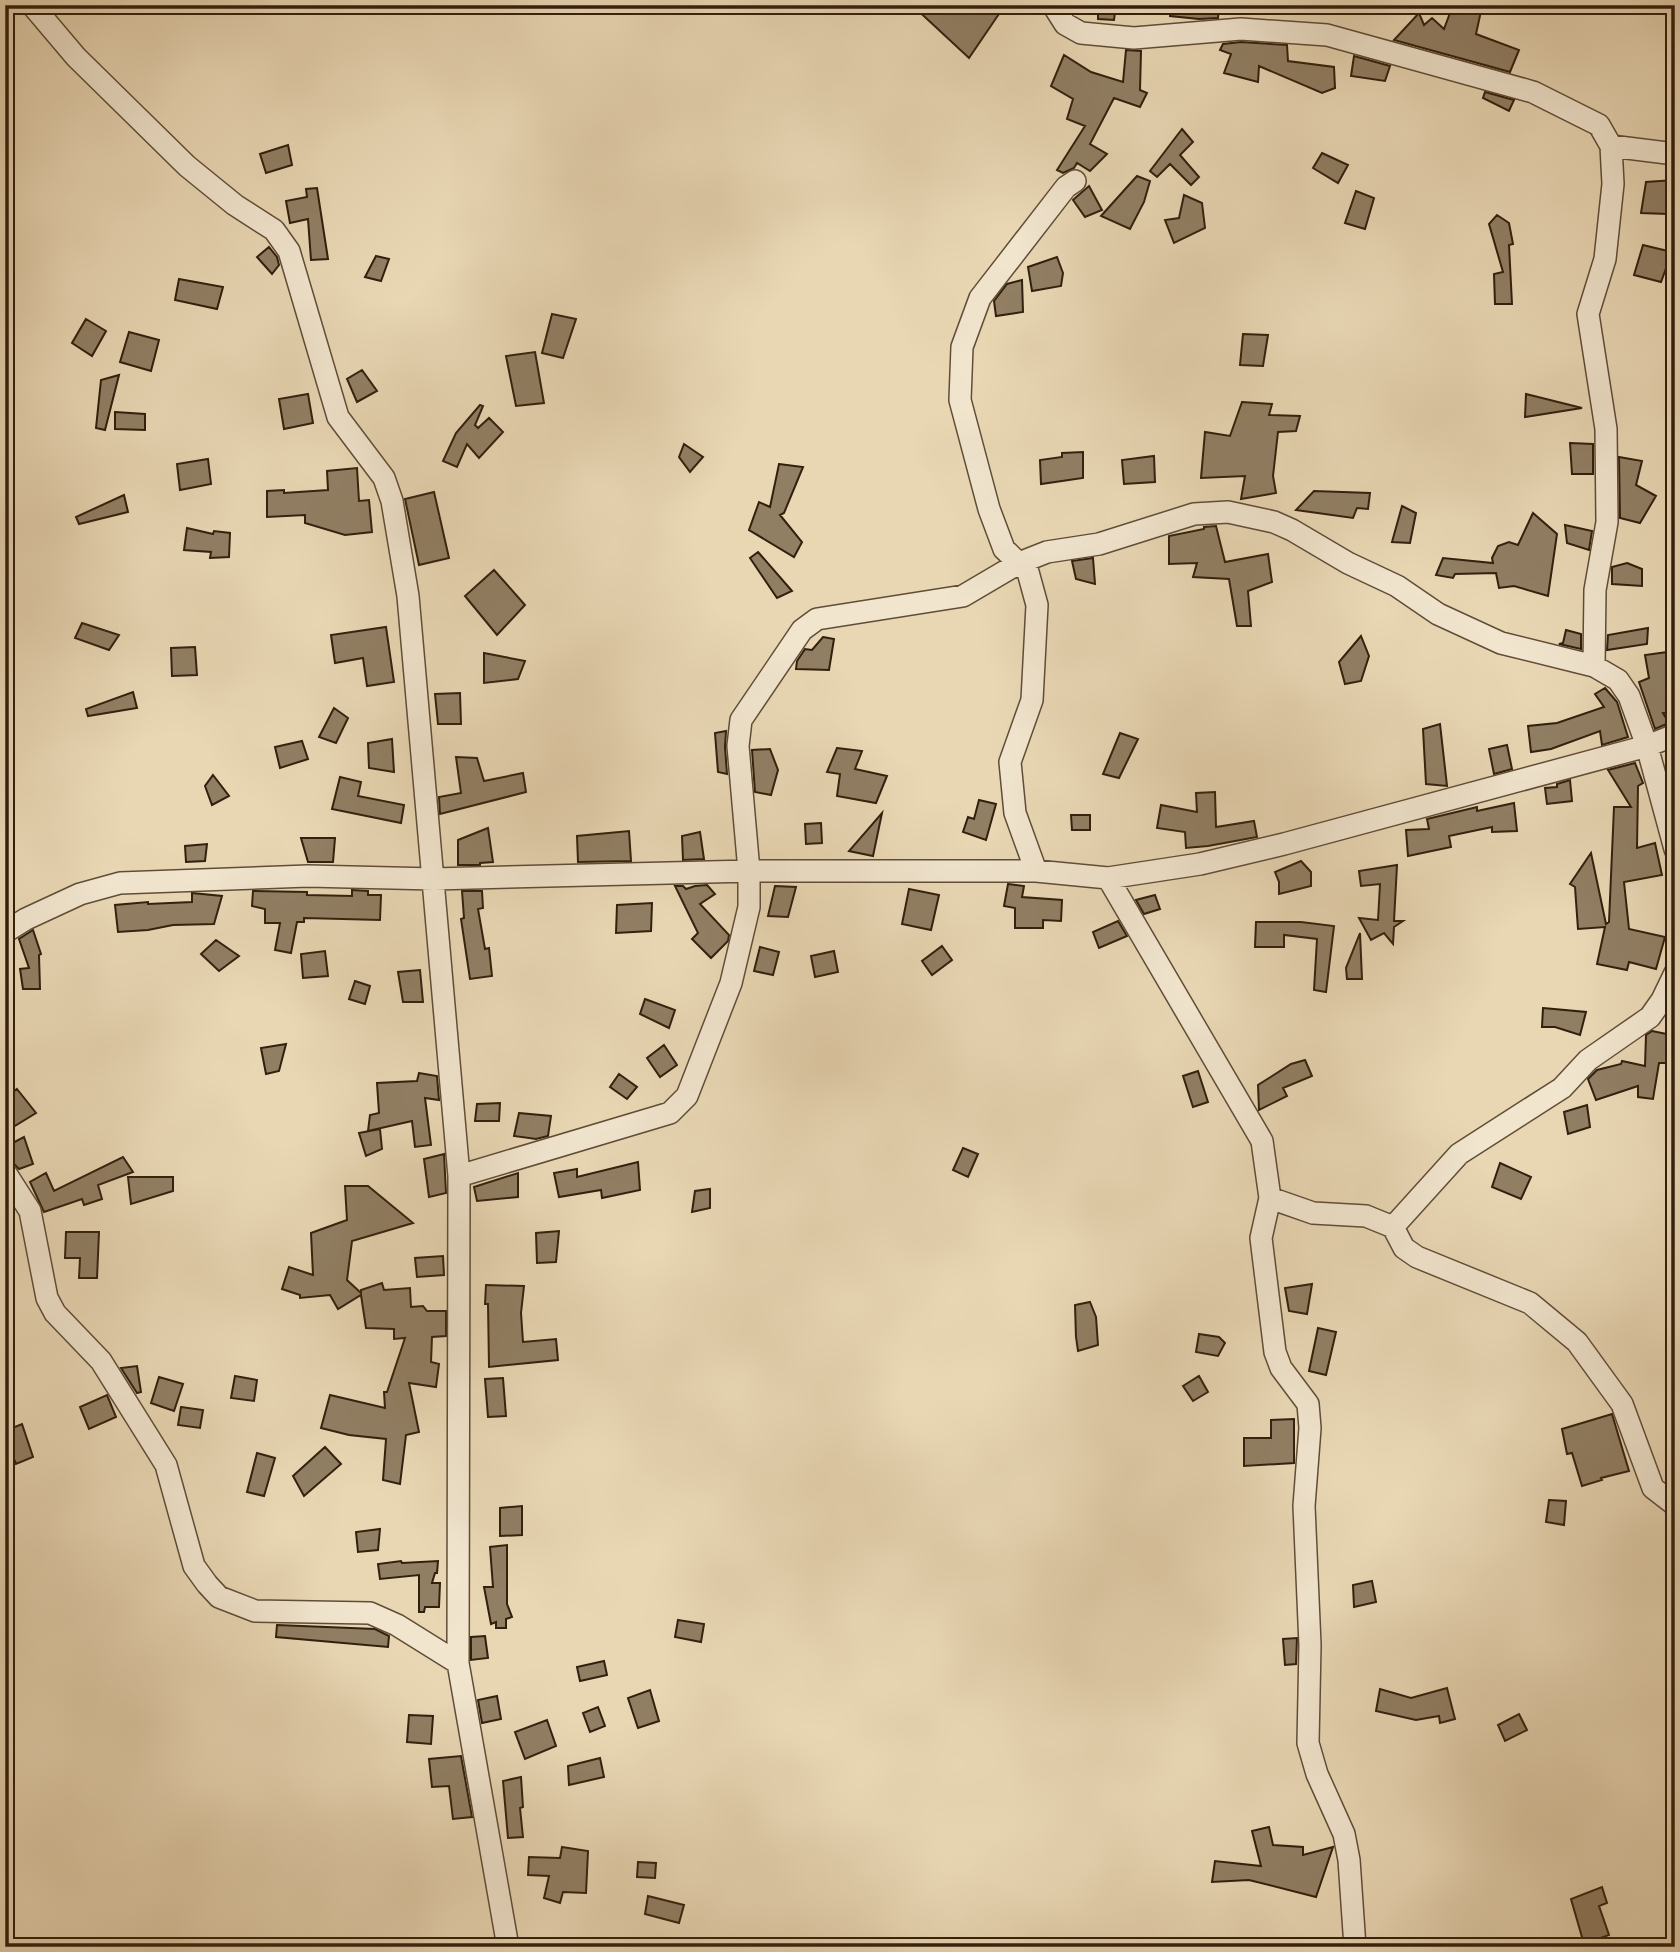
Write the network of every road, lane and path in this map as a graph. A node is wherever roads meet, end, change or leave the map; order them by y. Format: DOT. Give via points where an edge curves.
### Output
graph roads {
  1 [pos="32,5"];
  2 [pos="1053,5"];
  3 [pos="1612,146"];
  4 [pos="1675,154"];
  5 [pos="1075,181"];
  6 [pos="1019,563"];
  7 [pos="1594,666"];
  8 [pos="1675,735"];
  9 [pos="1647,746"];
  10 [pos="1675,849"];
  11 [pos="749,871"];
  12 [pos="1036,871"];
  13 [pos="1108,878"];
  14 [pos="434,879"];
  15 [pos="5,932"];
  16 [pos="1675,974"];
  17 [pos="5,1172"];
  18 [pos="459,1176"];
  19 [pos="1270,1198"];
  20 [pos="1393,1227"];
  21 [pos="1675,1504"];
  22 [pos="458,1663"];
  23 [pos="508,1947"];
  24 [pos="1355,1947"];
  1 -- 14 [label="street" via="76,57 187,166 274,230 289,251 338,417 384,478 392,502 408,596"];
  2 -- 3 [label="street" via="1065,24 1081,33 1134,38 1241,29 1327,35 1533,92 1599,125"];
  3 -- 4 [label="street"];
  3 -- 7 [label="street" via="1605,259 1588,314 1606,429 1607,522 1595,590"];
  5 -- 6 [label="street" via="980,298 962,347 960,400 989,509 1004,549"];
  6 -- 7 [label="street" via="1047,552 1100,544 1194,514 1228,512 1292,530 1397,586 1438,614 1501,643"];
  6 -- 11 [label="street" via="963,596 817,619 802,630 741,720 738,746"];
  6 -- 12 [label="street" via="1028,572 1037,605 1032,700 1010,762 1015,813"];
  7 -- 9 [label="street" via="1618,680 1629,696"];
  8 -- 9 [label="street"];
  9 -- 10 [label="street"];
  9 -- 13 [label="street" via="1284,844 1200,864"];
  11 -- 12 [label="street"];
  11 -- 14 [label="street"];
  11 -- 18 [label="street" via="749,907 731,983 687,1096 670,1113"];
  12 -- 13 [label="street"];
  13 -- 19 [label="street" via="1262,1141"];
  14 -- 15 [label="street" via="308,876 120,883 80,894"];
  14 -- 18 [label="street"];
  16 -- 20 [label="street" via="1650,1017 1588,1060 1562,1088 1459,1154"];
  17 -- 22 [label="street" via="30,1210 47,1298 55,1313 102,1361 166,1465 194,1566 207,1584 219,1597 255,1611 370,1613"];
  18 -- 22 [label="street"];
  19 -- 20 [label="street" via="1313,1213 1366,1216"];
  19 -- 24 [label="street" via="1261,1238 1275,1352 1281,1368 1308,1404 1310,1428 1304,1506 1310,1645 1308,1743 1344,1834"];
  20 -- 21 [label="street" via="1404,1248 1417,1257 1530,1303 1577,1342 1622,1404 1653,1488"];
  22 -- 23 [label="street"];
}
